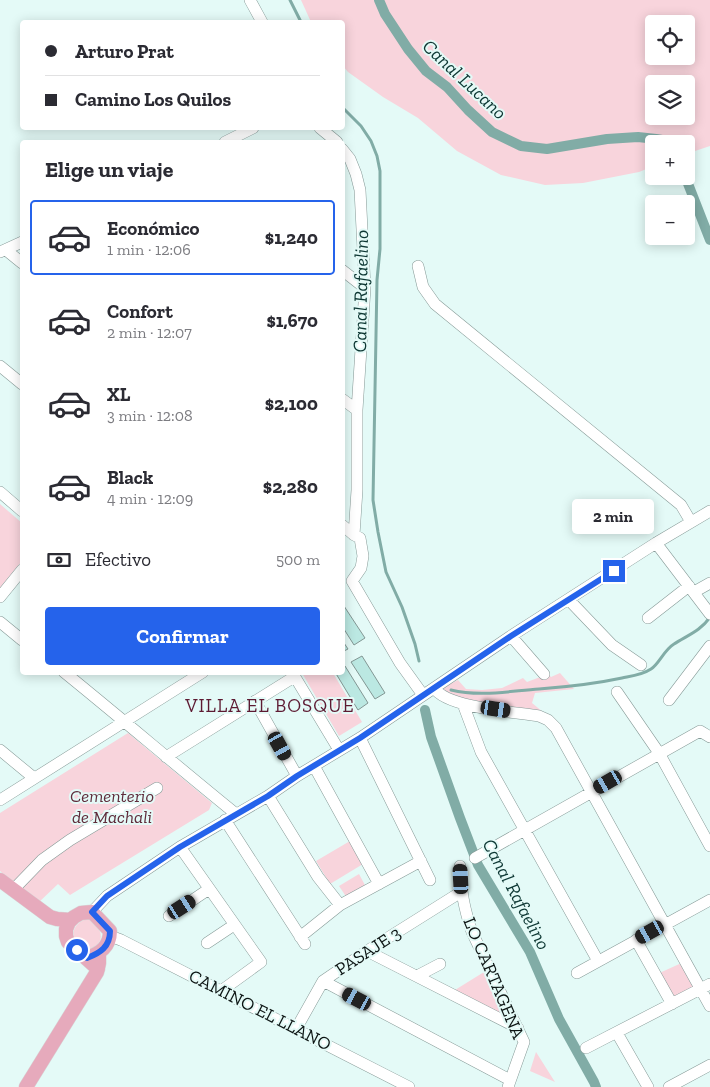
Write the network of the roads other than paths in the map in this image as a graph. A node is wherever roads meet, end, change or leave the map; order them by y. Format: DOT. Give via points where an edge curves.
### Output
graph roads {
  1 [pos="250,0"];
  2 [pos="261,20"];
  3 [pos="249,130"];
  4 [pos="322,130"];
  5 [pos="229,140"];
  6 [pos="335,140"];
  7 [pos="345,153"];
  8 [pos="20,243"];
  9 [pos="3,251"];
  10 [pos="20,262"];
  11 [pos="418,266"];
  12 [pos="345,277"];
  13 [pos="365,288"];
  14 [pos="0,366"];
  15 [pos="20,382"];
  16 [pos="345,401"];
  17 [pos="357,410"];
  18 [pos="0,492"];
  19 [pos="20,509"];
  20 [pos="710,511"];
  21 [pos="691,522"];
  22 [pos="345,528"];
  23 [pos="354,535"];
  24 [pos="656,543"];
  25 [pos="20,572"];
  26 [pos="710,583"];
  27 [pos="347,584"];
  28 [pos="691,589"];
  29 [pos="0,597"];
  30 [pos="569,600"];
  31 [pos="708,612"];
  32 [pos="648,618"];
  33 [pos="0,622"];
  34 [pos="511,636"];
  35 [pos="20,638"];
  36 [pos="710,646"];
  37 [pos="641,665"];
  38 [pos="544,674"];
  39 [pos="68,675"];
  40 [pos="198,675"];
  41 [pos="293,675"];
  42 [pos="434,688"];
  43 [pos="617,692"];
  44 [pos="423,695"];
  45 [pos="670,700"];
  46 [pos="255,701"];
  47 [pos="463,704"];
  48 [pos="126,722"];
  49 [pos="709,734"];
  50 [pos="360,738"];
  51 [pos="0,750"];
  52 [pos="340,750"];
  53 [pos="659,753"];
  54 [pos="166,757"];
  55 [pos="314,766"];
  56 [pos="297,776"];
  57 [pos="34,778"];
  58 [pos="157,788"];
  59 [pos="591,792"];
  60 [pos="268,796"];
  61 [pos="0,800"];
  62 [pos="236,814"];
  63 [pos="225,820"];
  64 [pos="525,829"];
  65 [pos="710,846"];
  66 [pos="180,847"];
  67 [pos="475,858"];
  68 [pos="421,861"];
  69 [pos="460,866"];
  70 [pos="0,880"];
  71 [pos="430,880"];
  72 [pos="379,884"];
  73 [pos="209,889"];
  74 [pos="13,890"];
  75 [pos="461,892"];
  76 [pos="710,900"];
  77 [pos="340,905"];
  78 [pos="92,912"];
  79 [pos="169,916"];
  80 [pos="50,917"];
  81 [pos="71,920"];
  82 [pos="665,924"];
  83 [pos="234,925"];
  84 [pos="66,936"];
  85 [pos="110,936"];
  86 [pos="636,940"];
  87 [pos="207,943"];
  88 [pos="366,950"];
  89 [pos="93,956"];
  90 [pos="598,961"];
  91 [pos="440,964"];
  92 [pos="577,972"];
  93 [pos="417,976"];
  94 [pos="323,980"];
  95 [pos="705,987"];
  96 [pos="221,991"];
  97 [pos="672,1004"];
  98 [pos="710,1006"];
  99 [pos="518,1028"];
  100 [pos="296,1029"];
  101 [pos="617,1032"];
  102 [pos="586,1048"];
  103 [pos="710,1065"];
  104 [pos="509,1084"];
  105 [pos="673,1086"];
  106 [pos="26,1087"];
  107 [pos="409,1087"];
  108 [pos="648,1087"];
  1 -- 2 [label="street"];
  3 -- 5 [label="street"];
  4 -- 6 [label="street"];
  7 -- 13 [label="street" via="360,190"];
  8 -- 9 [label="street"];
  9 -- 10 [label="street"];
  11 -- 21 [label="street" via="424,287 436,304 682,505"];
  12 -- 13 [label="street"];
  13 -- 17 [label="street"];
  14 -- 15 [label="street"];
  16 -- 17 [label="street"];
  17 -- 23 [label="street"];
  18 -- 19 [label="street"];
  20 -- 21 [label="street"];
  21 -- 24 [label="street"];
  22 -- 23 [label="street"];
  23 -- 27 [label="street" via="360,538 363,556 361,568"];
  24 -- 28 [label="street"];
  24 -- 30 [label="street"];
  25 -- 29 [label="street"];
  26 -- 28 [label="street"];
  27 -- 44 [label="street"];
  28 -- 31 [label="street"];
  28 -- 32 [label="street"];
  30 -- 34 [label="street"];
  30 -- 37 [label="street" via="612,645"];
  33 -- 35 [label="street"];
  34 -- 38 [label="street"];
  34 -- 42 [label="street"];
  36 -- 45 [label="street"];
  39 -- 48 [label="street"];
  40 -- 48 [label="street"];
  41 -- 46 [label="street"];
  41 -- 52 [label="street"];
  42 -- 44 [label="street"];
  42 -- 47 [label="street" via="446,698"];
  43 -- 53 [label="street"];
  44 -- 50 [label="street"];
  46 -- 54 [label="street"];
  46 -- 56 [label="street"];
  47 -- 59 [label="street" via="548,720 556,728"];
  47 -- 64 [label="street" via="481,752"];
  48 -- 54 [label="street"];
  48 -- 57 [label="street"];
  49 -- 53 [label="street" via="700,731"];
  50 -- 52 [label="street"];
  50 -- 68 [label="street"];
  51 -- 57 [label="street"];
  52 -- 55 [label="street"];
  53 -- 59 [label="street"];
  53 -- 65 [label="street"];
  54 -- 62 [label="street"];
  55 -- 56 [label="street"];
  55 -- 72 [label="street"];
  56 -- 60 [label="street"];
  57 -- 61 [label="street"];
  58 -- 74 [label="street" via="70,840 42,860"];
  59 -- 64 [label="street"];
  59 -- 82 [label="street"];
  60 -- 62 [label="street"];
  60 -- 77 [label="street" via="318,877"];
  62 -- 63 [label="street"];
  63 -- 66 [label="street"];
  63 -- 77 [label="street" via="303,940"];
  64 -- 67 [label="street"];
  64 -- 90 [label="street"];
  66 -- 73 [label="street"];
  66 -- 78 [label="street" via="107,896"];
  68 -- 71 [label="street"];
  68 -- 72 [label="street"];
  69 -- 75 [label="street, LO CARTAGENA"];
  70 -- 74 [label="main road"];
  72 -- 77 [label="street"];
  73 -- 79 [label="street"];
  73 -- 83 [label="street"];
  74 -- 80 [label="main road"];
  75 -- 88 [label="street, PASAJE 3"];
  75 -- 99 [label="street, LO CARTAGENA" via="472,932"];
  76 -- 82 [label="street"];
  78 -- 81 [label="main road" via="81,913"];
  78 -- 85 [label="main road" via="110,931"];
  80 -- 81 [label="main road"];
  80 -- 84 [label="main road" via="52,924"];
  81 -- 84 [label="main road"];
  82 -- 86 [label="street"];
  82 -- 95 [label="street"];
  83 -- 87 [label="street"];
  83 -- 96 [label="street" via="261,962"];
  84 -- 89 [label="main road" via="68,942"];
  85 -- 89 [label="main road" via="104,950"];
  85 -- 96 [label="street, CAMINO EL LLANO"];
  86 -- 90 [label="street"];
  86 -- 97 [label="street"];
  88 -- 93 [label="street"];
  88 -- 94 [label="street, PASAJE 3"];
  89 -- 106 [label="main road" via="99,963 98,969"];
  90 -- 92 [label="street"];
  91 -- 93 [label="street"];
  93 -- 99 [label="street"];
  94 -- 100 [label="street, PASAJE 3"];
  94 -- 104 [label="street"];
  95 -- 97 [label="street"];
  95 -- 98 [label="street"];
  96 -- 100 [label="street, CAMINO EL LLANO"];
  97 -- 101 [label="street"];
  99 -- 104 [label="street, LO CARTAGENA" via="524,1042"];
  100 -- 107 [label="street, CAMINO EL LLANO"];
  101 -- 102 [label="street"];
  101 -- 108 [label="street"];
  103 -- 105 [label="street"];
}
